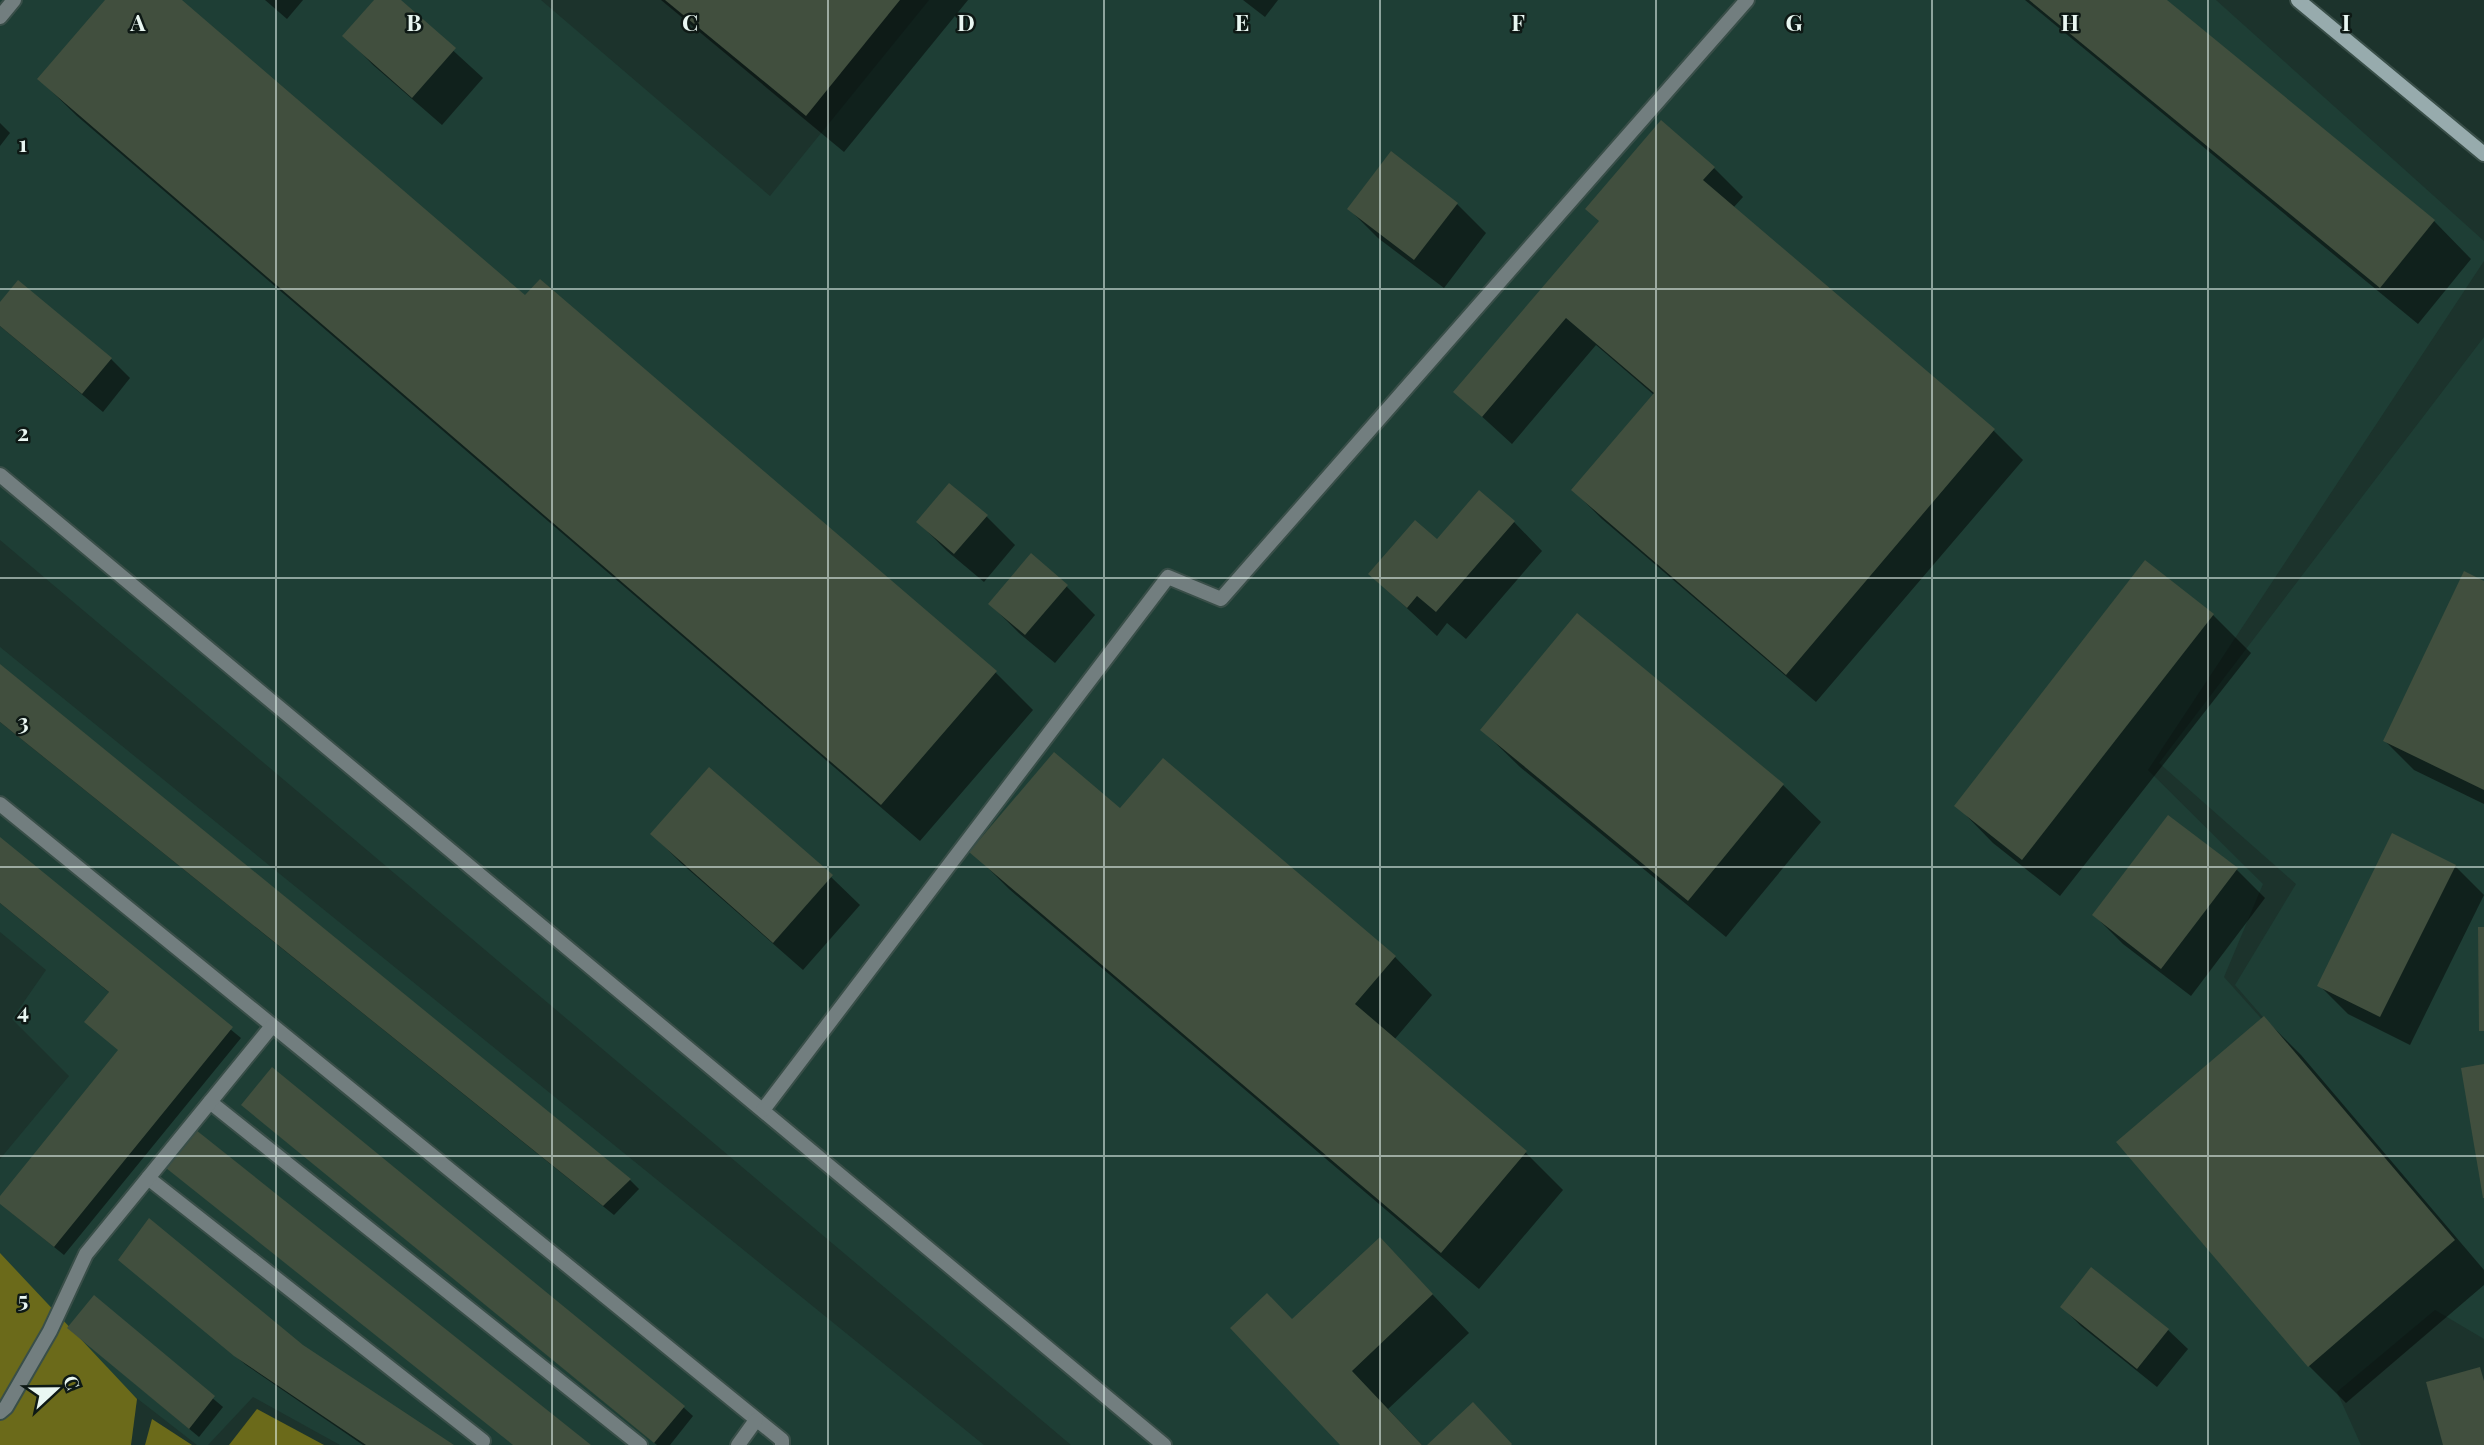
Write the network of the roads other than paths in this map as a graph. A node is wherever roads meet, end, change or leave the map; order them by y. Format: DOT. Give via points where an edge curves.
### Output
graph roads {
  1 [pos="14,0"];
  2 [pos="1747,0"];
  3 [pos="2298,0"];
  4 [pos="0,17"];
  5 [pos="2484,154"];
  6 [pos="0,475"];
  7 [pos="0,804"];
  8 [pos="272,1026"];
  9 [pos="210,1102"];
  10 [pos="762,1110"];
  11 [pos="148,1178"];
  12 [pos="0,1412"];
  13 [pos="756,1420"];
  14 [pos="483,1441"];
  15 [pos="640,1445"];
  16 [pos="737,1445"];
  17 [pos="782,1445"];
  18 [pos="1164,1445"];
  1 -- 4 [label="lane"];
  2 -- 10 [label="lane" via="1221,599 1168,577"];
  3 -- 5 [label="main road"];
  6 -- 10 [label="lane"];
  7 -- 8 [label="lane"];
  8 -- 9 [label="lane"];
  8 -- 13 [label="lane"];
  9 -- 11 [label="lane"];
  9 -- 15 [label="lane"];
  10 -- 18 [label="lane"];
  11 -- 12 [label="lane" via="86,1254 50,1331"];
  11 -- 14 [label="lane"];
  13 -- 16 [label="lane"];
  13 -- 17 [label="lane" via="782,1440"];
}
